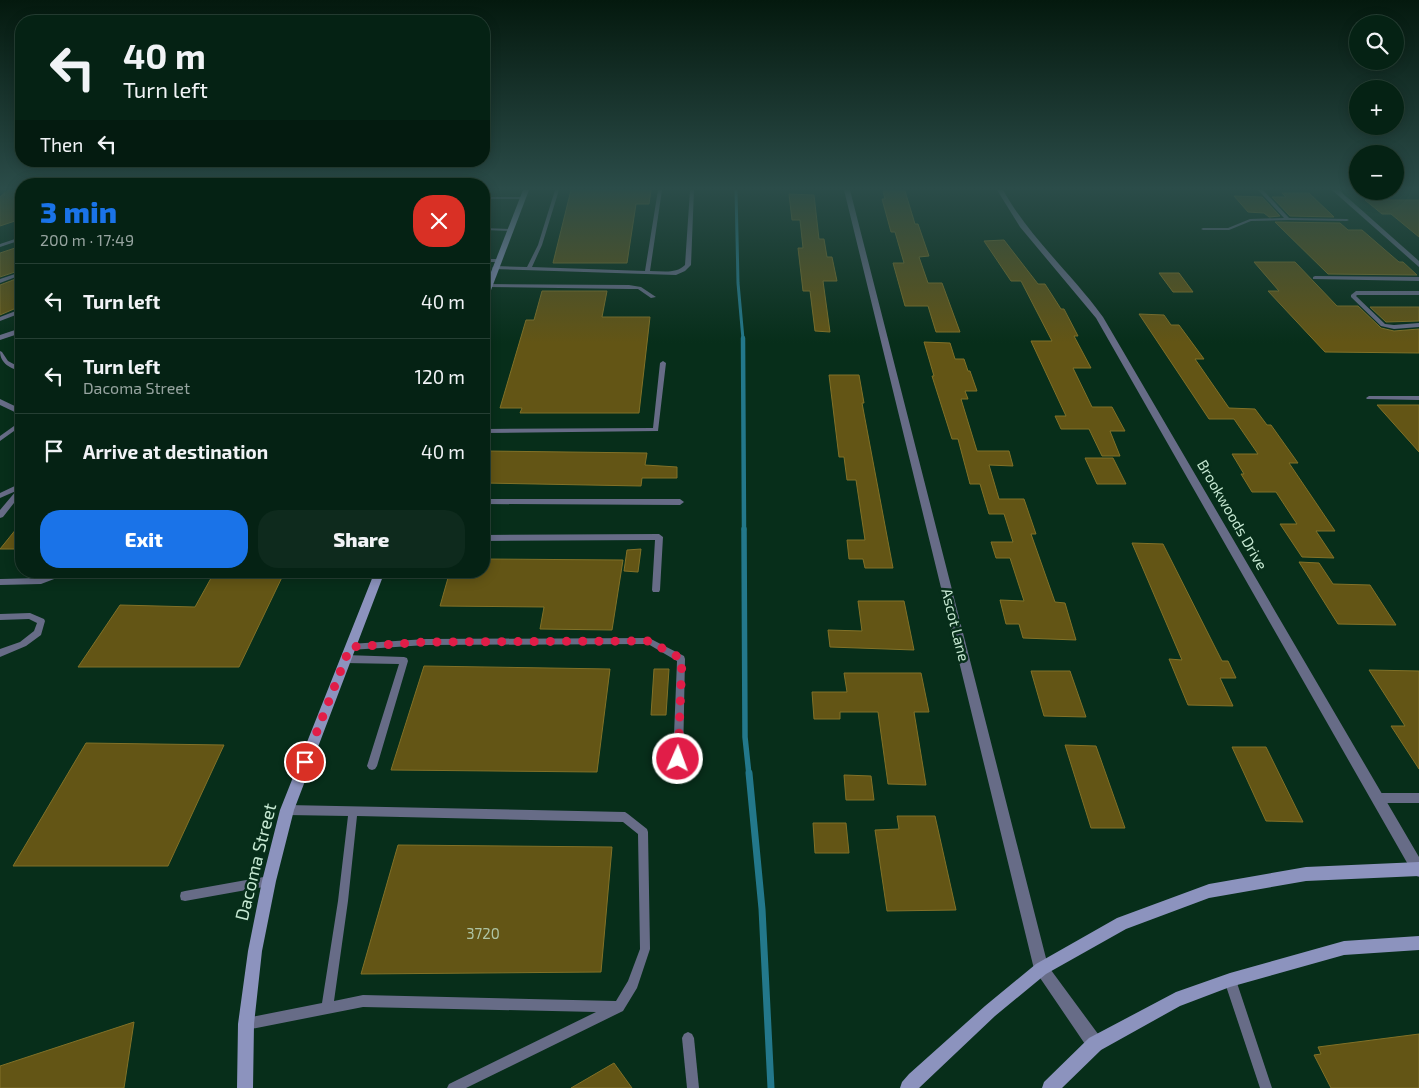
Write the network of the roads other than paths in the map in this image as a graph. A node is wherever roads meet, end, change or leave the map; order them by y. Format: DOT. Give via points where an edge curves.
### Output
graph roads {
  1 [pos="14,241"];
  2 [pos="506,241"];
  3 [pos="541,241"];
  4 [pos="652,241"];
  5 [pos="689,241"];
  6 [pos="860,241"];
  7 [pos="1032,241"];
  8 [pos="1392,241"];
  9 [pos="0,246"];
  10 [pos="490,262"];
  11 [pos="497,264"];
  12 [pos="1419,265"];
  13 [pos="529,269"];
  14 [pos="647,272"];
  15 [pos="15,275"];
  16 [pos="1315,278"];
  17 [pos="1419,279"];
  18 [pos="490,280"];
  19 [pos="0,281"];
  20 [pos="490,289"];
  21 [pos="1419,293"];
  22 [pos="653,297"];
  23 [pos="15,313"];
  24 [pos="0,319"];
  25 [pos="1419,326"];
  26 [pos="15,332"];
  27 [pos="0,338"];
  28 [pos="0,354"];
  29 [pos="663,363"];
  30 [pos="15,367"];
  31 [pos="1369,398"];
  32 [pos="1419,398"];
  33 [pos="0,402"];
  34 [pos="15,409"];
  35 [pos="15,429"];
  36 [pos="490,431"];
  37 [pos="0,440"];
  38 [pos="15,489"];
  39 [pos="0,496"];
  40 [pos="15,497"];
  41 [pos="490,502"];
  42 [pos="680,502"];
  43 [pos="0,514"];
  44 [pos="490,538"];
  45 [pos="49,578"];
  46 [pos="377,578"];
  47 [pos="0,582"];
  48 [pos="656,590"];
  49 [pos="0,616"];
  50 [pos="0,653"];
  51 [pos="347,653"];
  52 [pos="678,759"];
  53 [pos="372,766"];
  54 [pos="1378,798"];
  55 [pos="1419,798"];
  56 [pos="287,810"];
  57 [pos="353,811"];
  58 [pos="1419,869"];
  59 [pos="268,881"];
  60 [pos="185,896"];
  61 [pos="1419,943"];
  62 [pos="1041,969"];
  63 [pos="1230,980"];
  64 [pos="619,1007"];
  65 [pos="326,1008"];
  66 [pos="246,1024"];
  67 [pos="688,1038"];
  68 [pos="1095,1044"];
  69 [pos="246,1088"];
  70 [pos="453,1088"];
  71 [pos="693,1088"];
  72 [pos="908,1088"];
  73 [pos="1050,1088"];
  74 [pos="1266,1088"];
  1 -- 9 [label="lane"];
  2 -- 11 [label="main road"];
  3 -- 13 [label="lane"];
  4 -- 14 [label="lane"];
  5 -- 14 [label="lane" via="688,265 683,270 676,273"];
  6 -- 62 [label="street, Ascot Lane"];
  7 -- 54 [label="street, Brookwoods Drive" via="1099,317"];
  8 -- 12 [label="street"];
  10 -- 11 [label="lane"];
  11 -- 13 [label="lane"];
  11 -- 18 [label="main road"];
  13 -- 14 [label="lane"];
  15 -- 19 [label="lane"];
  16 -- 17 [label="lane"];
  20 -- 22 [label="lane" via="630,287 639,288"];
  21 -- 25 [label="lane" via="1356,293 1353,296 1382,325"];
  23 -- 24 [label="lane"];
  26 -- 27 [label="street"];
  28 -- 30 [label="lane"];
  29 -- 36 [label="lane" via="656,430"];
  31 -- 32 [label="lane"];
  33 -- 34 [label="street"];
  35 -- 37 [label="lane"];
  38 -- 39 [label="lane"];
  40 -- 43 [label="lane"];
  41 -- 42 [label="lane"];
  44 -- 48 [label="lane" via="659,537"];
  45 -- 47 [label="lane"];
  46 -- 51 [label="main road, Dacoma Street"];
  49 -- 50 [label="lane" via="30,616 41,621 38,633 23,644"];
  51 -- 52 [label="lane" via="426,642 649,641 682,659"];
  51 -- 53 [label="lane" via="404,661"];
  51 -- 56 [label="main road, Dacoma Street"];
  54 -- 55 [label="lane"];
  54 -- 58 [label="street, Brookwoods Drive"];
  56 -- 57 [label="lane"];
  56 -- 59 [label="main road, Dacoma Street"];
  57 -- 64 [label="lane" via="625,817 643,832 645,949 634,984"];
  57 -- 65 [label="lane"];
  58 -- 62 [label="main road" via="1306,874 1209,891 1122,923"];
  59 -- 60 [label="lane"];
  59 -- 66 [label="main road, Dacoma Street"];
  61 -- 63 [label="main road" via="1344,948"];
  62 -- 68 [label="street, Ascot Lane"];
  62 -- 72 [label="main road" via="990,1010"];
  63 -- 68 [label="main road" via="1176,1000"];
  63 -- 74 [label="lane"];
  64 -- 65 [label="lane" via="363,1001"];
  64 -- 70 [label="lane"];
  65 -- 66 [label="lane"];
  66 -- 69 [label="main road, Dacoma Street"];
  67 -- 71 [label="lane"];
  68 -- 73 [label="main road"];
}
